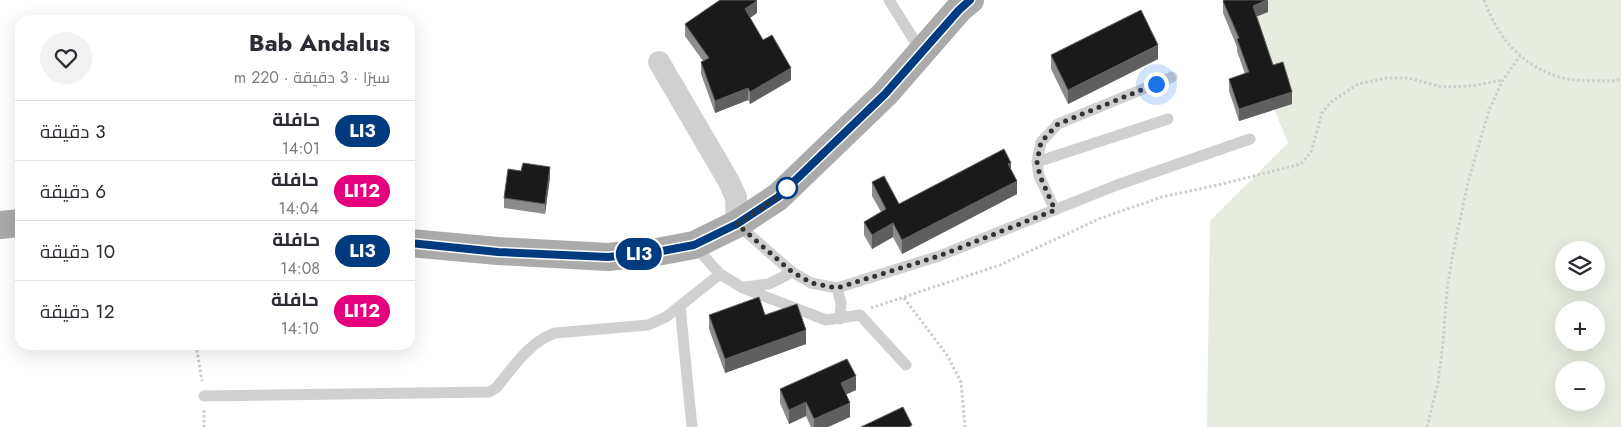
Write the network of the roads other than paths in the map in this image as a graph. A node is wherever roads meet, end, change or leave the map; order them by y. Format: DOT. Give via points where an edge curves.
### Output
graph roads {
  1 [pos="889,0"];
  2 [pos="970,0"];
  3 [pos="922,52"];
  4 [pos="660,62"];
  5 [pos="1172,77"];
  6 [pos="1168,119"];
  7 [pos="1250,140"];
  8 [pos="1037,162"];
  9 [pos="1055,210"];
  10 [pos="15,224"];
  11 [pos="737,224"];
  12 [pos="0,225"];
  13 [pos="415,244"];
  14 [pos="694,245"];
  15 [pos="792,272"];
  16 [pos="720,274"];
  17 [pos="743,288"];
  18 [pos="837,288"];
  19 [pos="680,306"];
  20 [pos="840,319"];
  21 [pos="906,365"];
  22 [pos="204,396"];
  23 [pos="692,427"];
  1 -- 3 [label="lane"];
  2 -- 3 [label="main road"];
  3 -- 11 [label="main road" via="885,94 778,197"];
  4 -- 11 [label="street" via="728,180 736,197"];
  5 -- 8 [label="lane" via="1058,124 1041,142"];
  6 -- 8 [label="lane"];
  7 -- 9 [label="lane" via="1117,185"];
  8 -- 9 [label="lane"];
  9 -- 18 [label="lane" via="939,256"];
  10 -- 12 [label="main road"];
  11 -- 14 [label="main road"];
  11 -- 15 [label="lane"];
  13 -- 14 [label="main road" via="498,252 608,257"];
  14 -- 16 [label="lane"];
  15 -- 17 [label="lane" via="769,284"];
  15 -- 18 [label="lane" via="812,283"];
  16 -- 17 [label="lane"];
  16 -- 19 [label="lane"];
  17 -- 20 [label="lane" via="826,320"];
  18 -- 20 [label="lane" via="841,303"];
  19 -- 22 [label="lane" via="648,325 555,333 543,337 489,392"];
  19 -- 23 [label="lane"];
  20 -- 21 [label="lane" via="860,315"];
}
